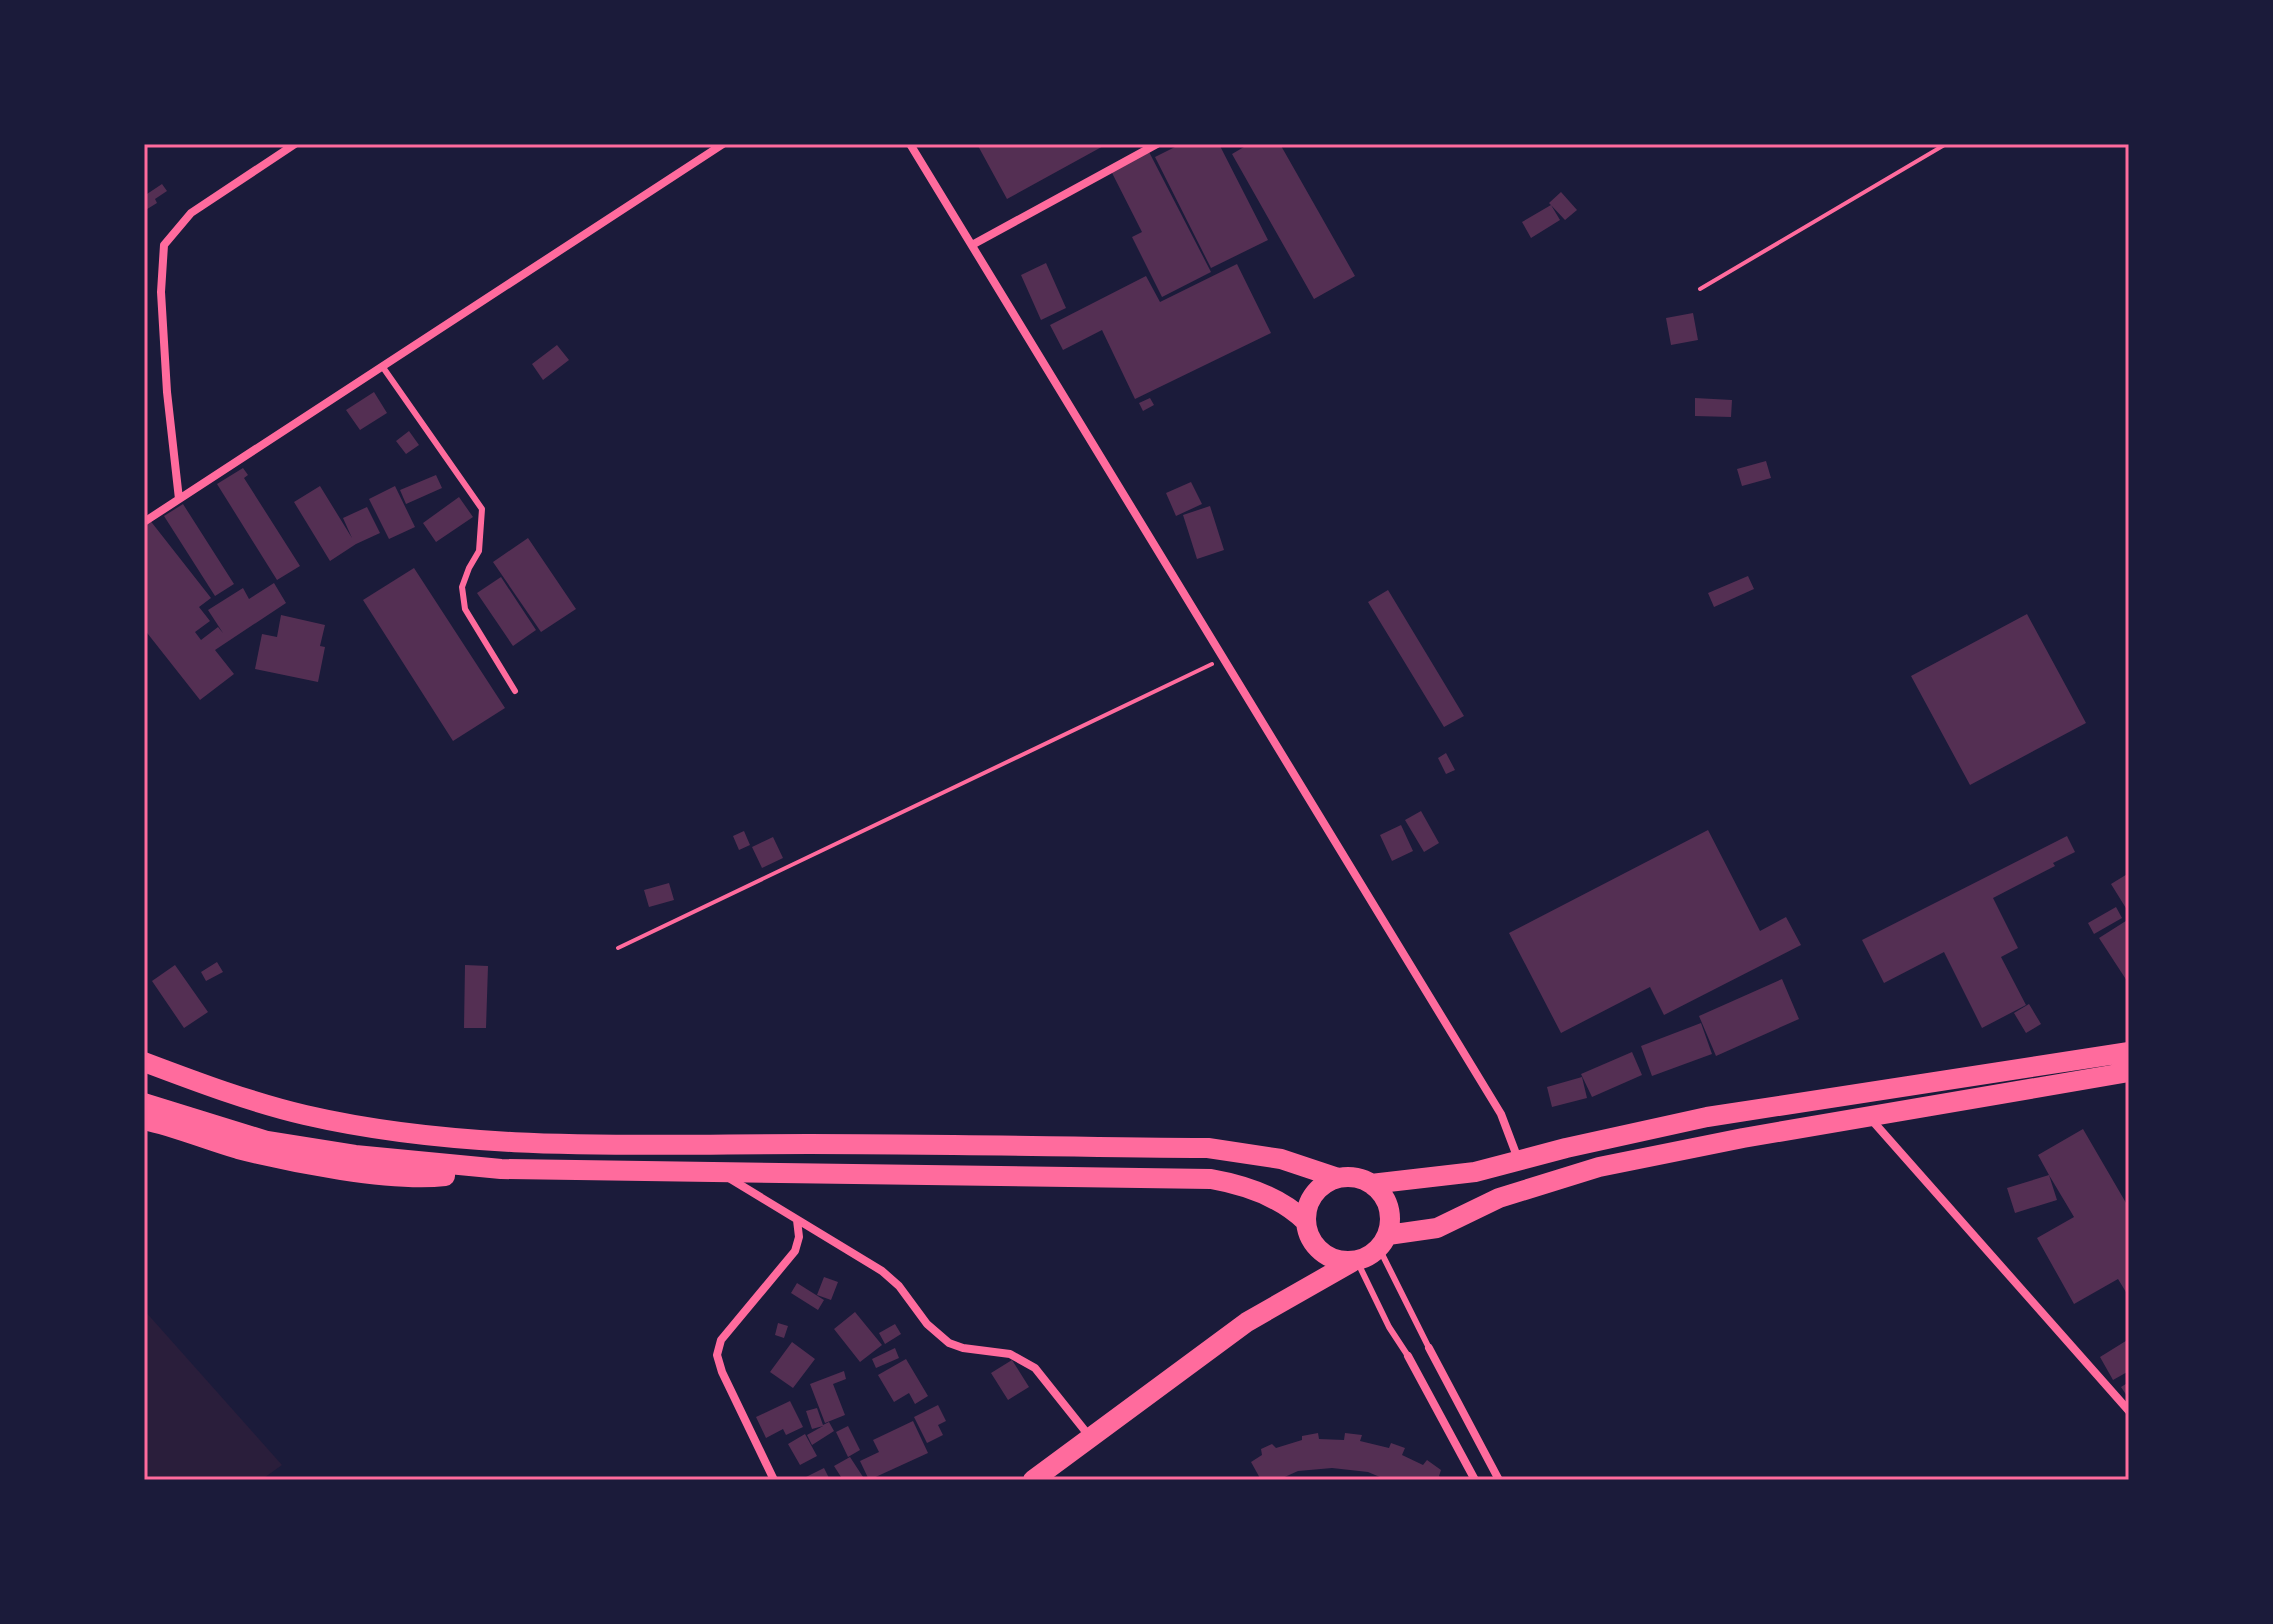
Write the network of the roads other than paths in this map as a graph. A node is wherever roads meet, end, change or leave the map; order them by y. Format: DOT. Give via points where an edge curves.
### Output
graph roads {
  1 [pos="295,144"];
  2 [pos="723,144"];
  3 [pos="910,144"];
  4 [pos="1157,144"];
  5 [pos="972,245"];
  6 [pos="382,366"];
  7 [pos="179,499"];
  8 [pos="144,522"];
  9 [pos="515,691"];
  10 [pos="2129,1052"];
  11 [pos="144,1062"];
  12 [pos="2129,1072"];
  13 [pos="144,1103"];
  14 [pos="1870,1118"];
  15 [pos="144,1120"];
  16 [pos="1519,1162"];
  17 [pos="501,1169"];
  18 [pos="718,1171"];
  19 [pos="1338,1178"];
  20 [pos="1371,1184"];
  21 [pos="797,1220"];
  22 [pos="1305,1221"];
  23 [pos="1383,1242"];
  24 [pos="1354,1261"];
  25 [pos="1429,1348"];
  26 [pos="1408,1356"];
  27 [pos="2129,1411"];
  28 [pos="1090,1437"];
  29 [pos="774,1480"];
  30 [pos="1033,1480"];
  31 [pos="1475,1480"];
  32 [pos="1499,1480"];
  1 -- 7 [label="street" via="191,213 164,245 161,292"];
  2 -- 6 [label="street"];
  3 -- 5 [label="street"];
  4 -- 5 [label="street"];
  5 -- 16 [label="street" via="1501,1114"];
  6 -- 7 [label="street"];
  6 -- 9 [label="lane" via="482,509 479,551 462,587 465,609"];
  7 -- 8 [label="street"];
  10 -- 16 [label="highway" via="1707,1117"];
  11 -- 19 [label="highway" via="305,1115 450,1138 583,1144 1208,1148 1281,1159"];
  12 -- 14 [label="highway"];
  13 -- 17 [label="highway" via="267,1141"];
  14 -- 23 [label="highway" via="1599,1167 1515,1191 1437,1228"];
  14 -- 27 [label="street"];
  15 -- 17 [label="highway" via="238,1149 374,1173 435,1177"];
  16 -- 20 [label="highway" via="1450,1177"];
  17 -- 18 [label="highway"];
  18 -- 21 [label="street"];
  18 -- 22 [label="highway" via="1211,1179 1252,1188"];
  19 -- 20 [label="highway"];
  19 -- 22 [label="highway" via="1310,1199"];
  20 -- 23 [label="highway" via="1390,1212"];
  21 -- 28 [label="street" via="882,1271 949,1343 1010,1354 1035,1368"];
  21 -- 29 [label="street" via="795,1251 721,1340 717,1355"];
  22 -- 24 [label="highway" via="1320,1252"];
  23 -- 24 [label="highway" via="1374,1254"];
  23 -- 25 [label="lane"];
  24 -- 26 [label="lane"];
  24 -- 28 [label="highway" via="1247,1322"];
  25 -- 32 [label="street"];
  26 -- 31 [label="street"];
  28 -- 30 [label="highway"];
}
